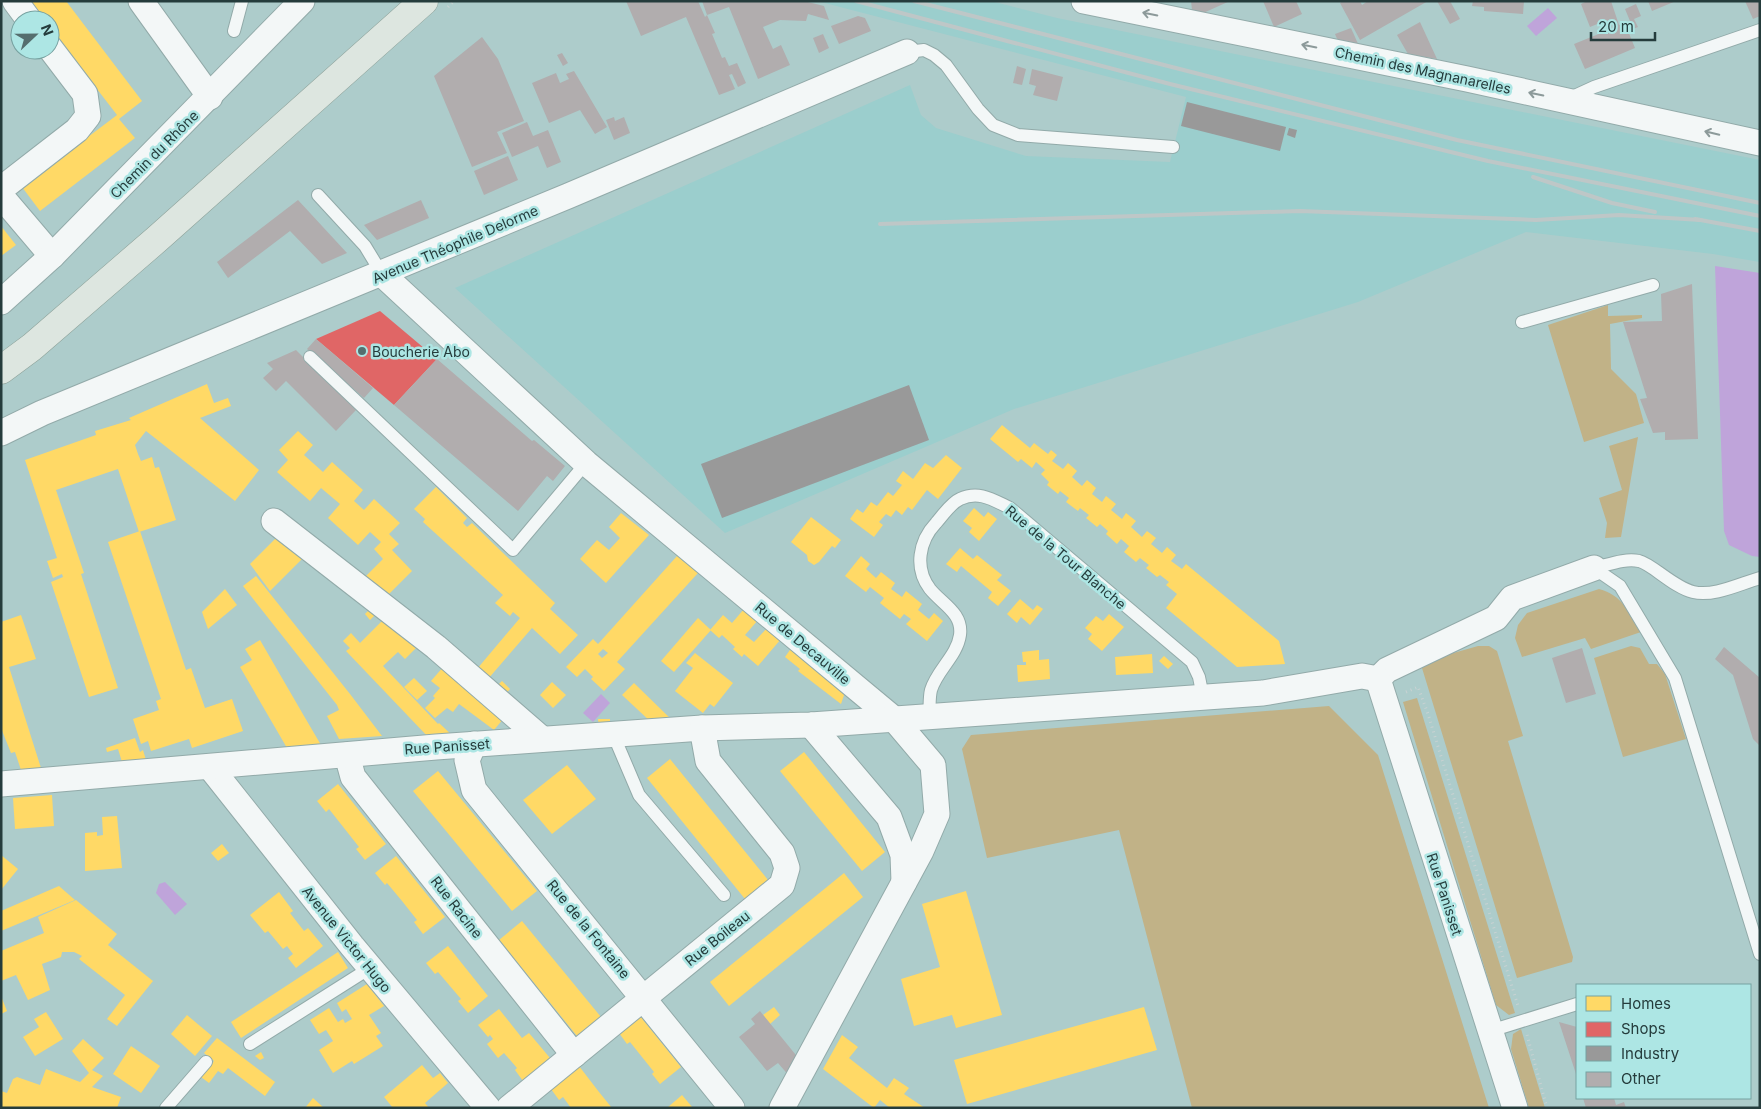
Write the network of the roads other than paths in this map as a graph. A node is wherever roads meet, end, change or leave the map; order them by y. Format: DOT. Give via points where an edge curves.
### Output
graph roads {
  1 [pos="242,1"];
  2 [pos="302,1"];
  3 [pos="424,1"];
  4 [pos="1084,1"];
  5 [pos="145,3"];
  6 [pos="234,31"];
  7 [pos="1759,31"];
  8 [pos="907,52"];
  9 [pos="59,60"];
  10 [pos="210,97"];
  11 [pos="1565,100"];
  12 [pos="1760,143"];
  13 [pos="1173,147"];
  14 [pos="1,189"];
  15 [pos="318,195"];
  16 [pos="1,196"];
  17 [pos="52,256"];
  18 [pos="382,274"];
  19 [pos="1653,285"];
  20 [pos="1,302"];
  21 [pos="1522,322"];
  22 [pos="310,357"];
  23 [pos="1,370"];
  24 [pos="1,433"];
  25 [pos="586,463"];
  26 [pos="274,520"];
  27 [pos="1594,568"];
  28 [pos="1760,578"];
  29 [pos="1381,690"];
  30 [pos="1203,697"];
  31 [pos="929,716"];
  32 [pos="894,719"];
  33 [pos="811,725"];
  34 [pos="702,728"];
  35 [pos="613,734"];
  36 [pos="542,739"];
  37 [pos="474,744"];
  38 [pos="348,755"];
  39 [pos="210,767"];
  40 [pos="1,784"];
  41 [pos="904,882"];
  42 [pos="724,895"];
  43 [pos="1760,954"];
  44 [pos="370,968"];
  45 [pos="644,998"];
  46 [pos="1576,1004"];
  47 [pos="1490,1031"];
  48 [pos="250,1044"];
  49 [pos="574,1054"];
  50 [pos="206,1062"];
  51 [pos="166,1108"];
  52 [pos="488,1108"];
  53 [pos="509,1108"];
  54 [pos="732,1108"];
  55 [pos="782,1108"];
  56 [pos="1515,1108"];
  1 -- 6 [label="lane"];
  2 -- 10 [label="street, Chemin du Rhône"];
  3 -- 23 [label="main road" via="157,239"];
  11 -- 4 [label="street, Chemin des Magnanarelles, one-way"];
  5 -- 10 [label="street"];
  7 -- 11 [label="lane" via="1594,87"];
  8 -- 13 [label="lane" via="924,50 934,55 946,65 993,125 1018,135"];
  8 -- 18 [label="street, Avenue Théophile Delorme"];
  9 -- 14 [label="street" via="85,94 88,116 77,130"];
  10 -- 17 [label="street, Chemin du Rhône"];
  12 -- 11 [label="street, Chemin des Magnanarelles, one-way"];
  15 -- 18 [label="lane" via="365,246"];
  16 -- 17 [label="street"];
  17 -- 20 [label="street, Chemin du Rhône"];
  18 -- 24 [label="street, Avenue Théophile Delorme"];
  18 -- 25 [label="street, Rue de Decauville"];
  19 -- 21 [label="lane"];
  22 -- 25 [label="lane" via="513,550"];
  25 -- 32 [label="street, Rue de Decauville"];
  26 -- 36 [label="street" via="436,647"];
  27 -- 28 [label="lane" via="1624,560 1641,561 1671,582 1693,592 1710,593"];
  27 -- 29 [label="street" via="1512,598 1496,618 1387,670"];
  27 -- 43 [label="lane" via="1620,586 1675,678"];
  29 -- 30 [label="street, Rue Panisset" via="1362,676 1263,693"];
  29 -- 47 [label="street, Rue Panisset"];
  30 -- 31 [label="street, Rue Panisset"];
  30 -- 31 [label="lane, Rue de la Tour Blanche" via="1192,662 1010,508 986,496 971,494 957,500 933,527 920,550 920,568 930,588 954,612 960,635 932,689"];
  31 -- 32 [label="street, Rue Panisset"];
  32 -- 33 [label="street, Rue Panisset"];
  32 -- 41 [label="street, Rue de Decauville" via="933,765 937,814"];
  33 -- 34 [label="street, Rue Panisset"];
  33 -- 41 [label="street" via="889,817 903,855"];
  34 -- 35 [label="street, Rue Panisset"];
  34 -- 45 [label="street, Rue Boileau" via="708,761 782,853 787,868 782,885"];
  35 -- 36 [label="street, Rue Panisset"];
  35 -- 42 [label="lane" via="639,794"];
  36 -- 37 [label="street, Rue Panisset"];
  37 -- 38 [label="street, Rue Panisset"];
  37 -- 45 [label="street, Rue de la Fontaine" via="468,760 474,790"];
  38 -- 39 [label="street, Rue Panisset"];
  38 -- 49 [label="street, Rue Racine" via="353,777"];
  39 -- 40 [label="street, Rue Panisset"];
  39 -- 44 [label="street, Avenue Victor Hugo"];
  41 -- 55 [label="street, Rue de Decauville"];
  44 -- 48 [label="lane"];
  44 -- 52 [label="street, Avenue Victor Hugo"];
  45 -- 49 [label="street, Rue Boileau"];
  45 -- 54 [label="street, Rue de la Fontaine"];
  46 -- 47 [label="lane"];
  47 -- 56 [label="street, Rue Panisset"];
  49 -- 53 [label="street, Rue Boileau"];
  50 -- 51 [label="lane"];
}
